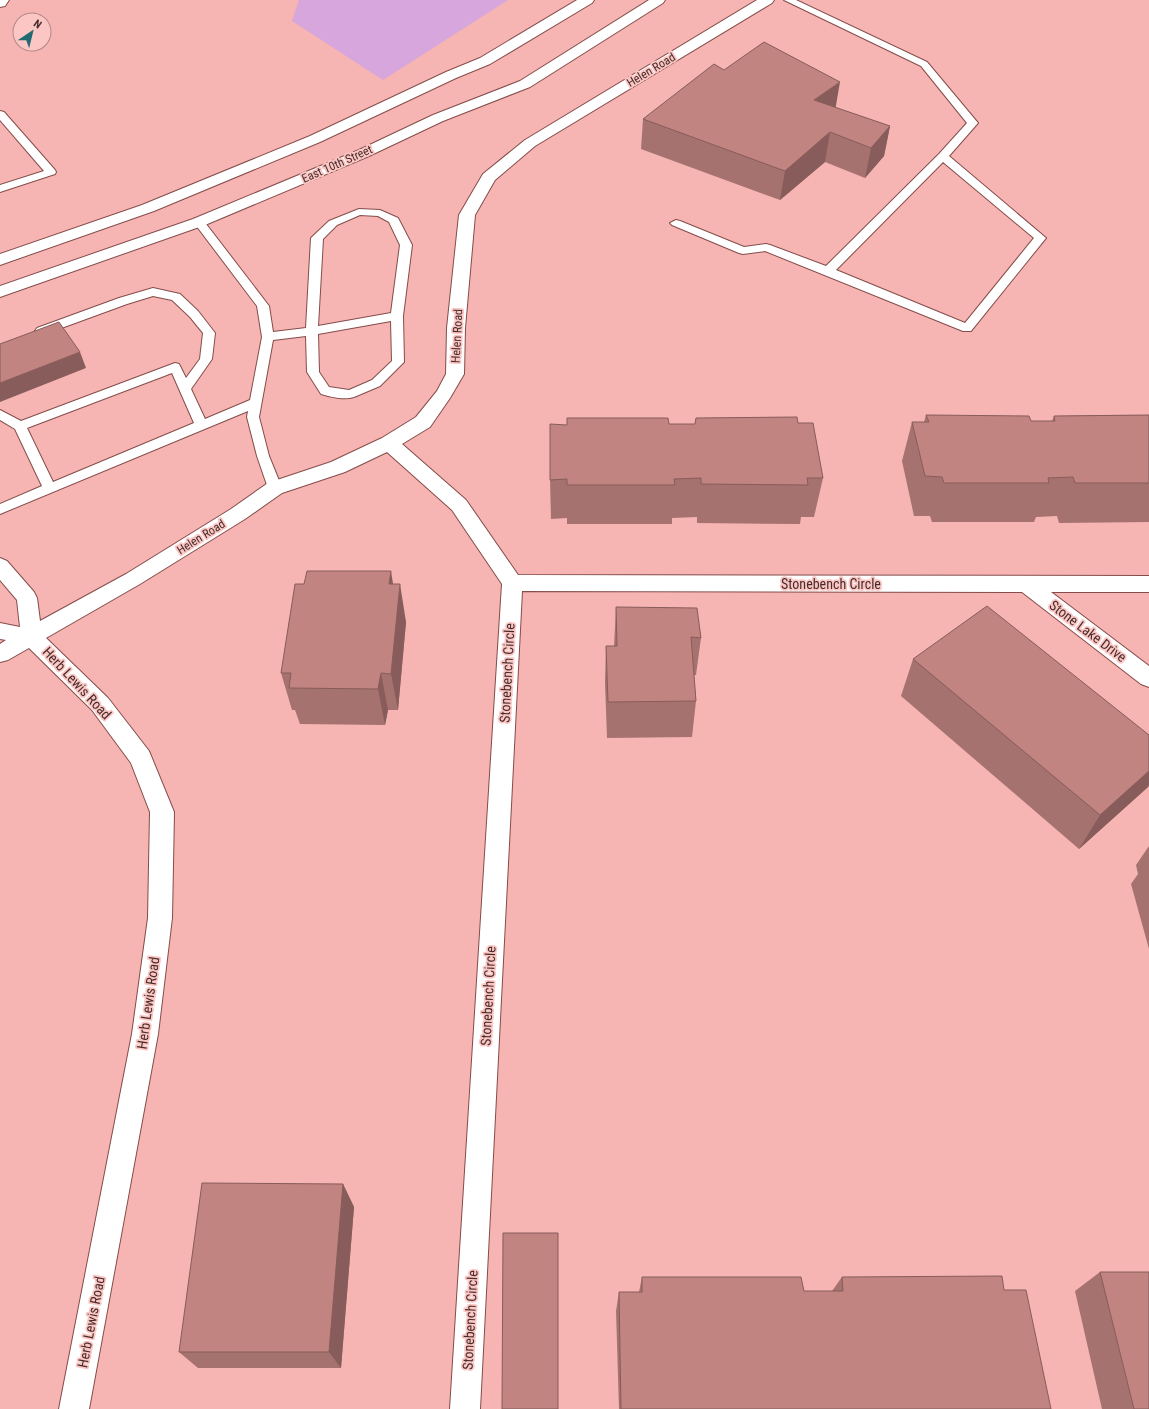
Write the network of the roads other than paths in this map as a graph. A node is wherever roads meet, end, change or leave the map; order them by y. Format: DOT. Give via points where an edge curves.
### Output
graph roads {
  1 [pos="2,0"];
  2 [pos="587,0"];
  3 [pos="658,0"];
  4 [pos="767,0"];
  5 [pos="789,0"];
  6 [pos="0,3"];
  7 [pos="0,114"];
  8 [pos="943,156"];
  9 [pos="0,189"];
  10 [pos="199,222"];
  11 [pos="676,223"];
  12 [pos="0,260"];
  13 [pos="828,271"];
  14 [pos="0,292"];
  15 [pos="397,316"];
  16 [pos="312,331"];
  17 [pos="29,335"];
  18 [pos="268,337"];
  19 [pos="185,388"];
  20 [pos="256,403"];
  21 [pos="0,414"];
  22 [pos="20,426"];
  23 [pos="202,426"];
  24 [pos="389,443"];
  25 [pos="50,488"];
  26 [pos="275,488"];
  27 [pos="0,509"];
  28 [pos="0,566"];
  29 [pos="512,583"];
  30 [pos="1027,584"];
  31 [pos="1149,584"];
  32 [pos="0,631"];
  33 [pos="32,637"];
  34 [pos="0,654"];
  35 [pos="1149,678"];
  36 [pos="74,1409"];
  37 [pos="465,1409"];
  1 -- 6 [label="street"];
  2 -- 12 [label="street" via="485,62 451,75 315,139 156,205"];
  3 -- 10 [label="street, East 10th Street" via="525,84 438,118 364,154"];
  4 -- 24 [label="street, Helen Road" via="530,143 489,177 467,215 456,328 455,374 423,422"];
  5 -- 8 [label="lane" via="924,64 973,123"];
  7 -- 9 [label="lane" via="51,172"];
  8 -- 13 [label="lane"];
  8 -- 13 [label="lane" via="1040,238 967,328"];
  10 -- 14 [label="street, East 10th Street"];
  10 -- 18 [label="lane" via="263,306"];
  11 -- 13 [label="lane" via="743,251 766,247"];
  15 -- 16 [label="lane"];
  15 -- 16 [label="lane" via="398,362 376,383 350,394 325,391 312,372"];
  15 -- 16 [label="lane" via="406,245 394,220 380,213 359,212 333,223 317,238"];
  16 -- 18 [label="lane"];
  17 -- 19 [label="lane" via="153,292 176,297 209,333 206,359"];
  18 -- 20 [label="lane"];
  19 -- 22 [label="lane" via="175,367"];
  19 -- 23 [label="lane"];
  20 -- 23 [label="lane"];
  20 -- 26 [label="lane" via="253,417"];
  21 -- 22 [label="lane"];
  22 -- 25 [label="lane"];
  23 -- 25 [label="lane"];
  24 -- 26 [label="street, Helen Road" via="338,467"];
  24 -- 29 [label="street" via="459,505"];
  25 -- 27 [label="lane"];
  26 -- 33 [label="street, Helen Road" via="238,514"];
  28 -- 33 [label="street, Herb Lewis Road" via="27,598"];
  29 -- 30 [label="street, Stonebench Circle"];
  29 -- 37 [label="street, Stonebench Circle"];
  30 -- 31 [label="street, Stonebench Circle"];
  30 -- 35 [label="street, Stone Lake Drive"];
  32 -- 33 [label="street, Herb Lewis Road"];
  33 -- 34 [label="street, Helen Road"];
  33 -- 36 [label="street, Herb Lewis Road" via="100,704 141,758 162,812 160,918 145,1034"];
}
